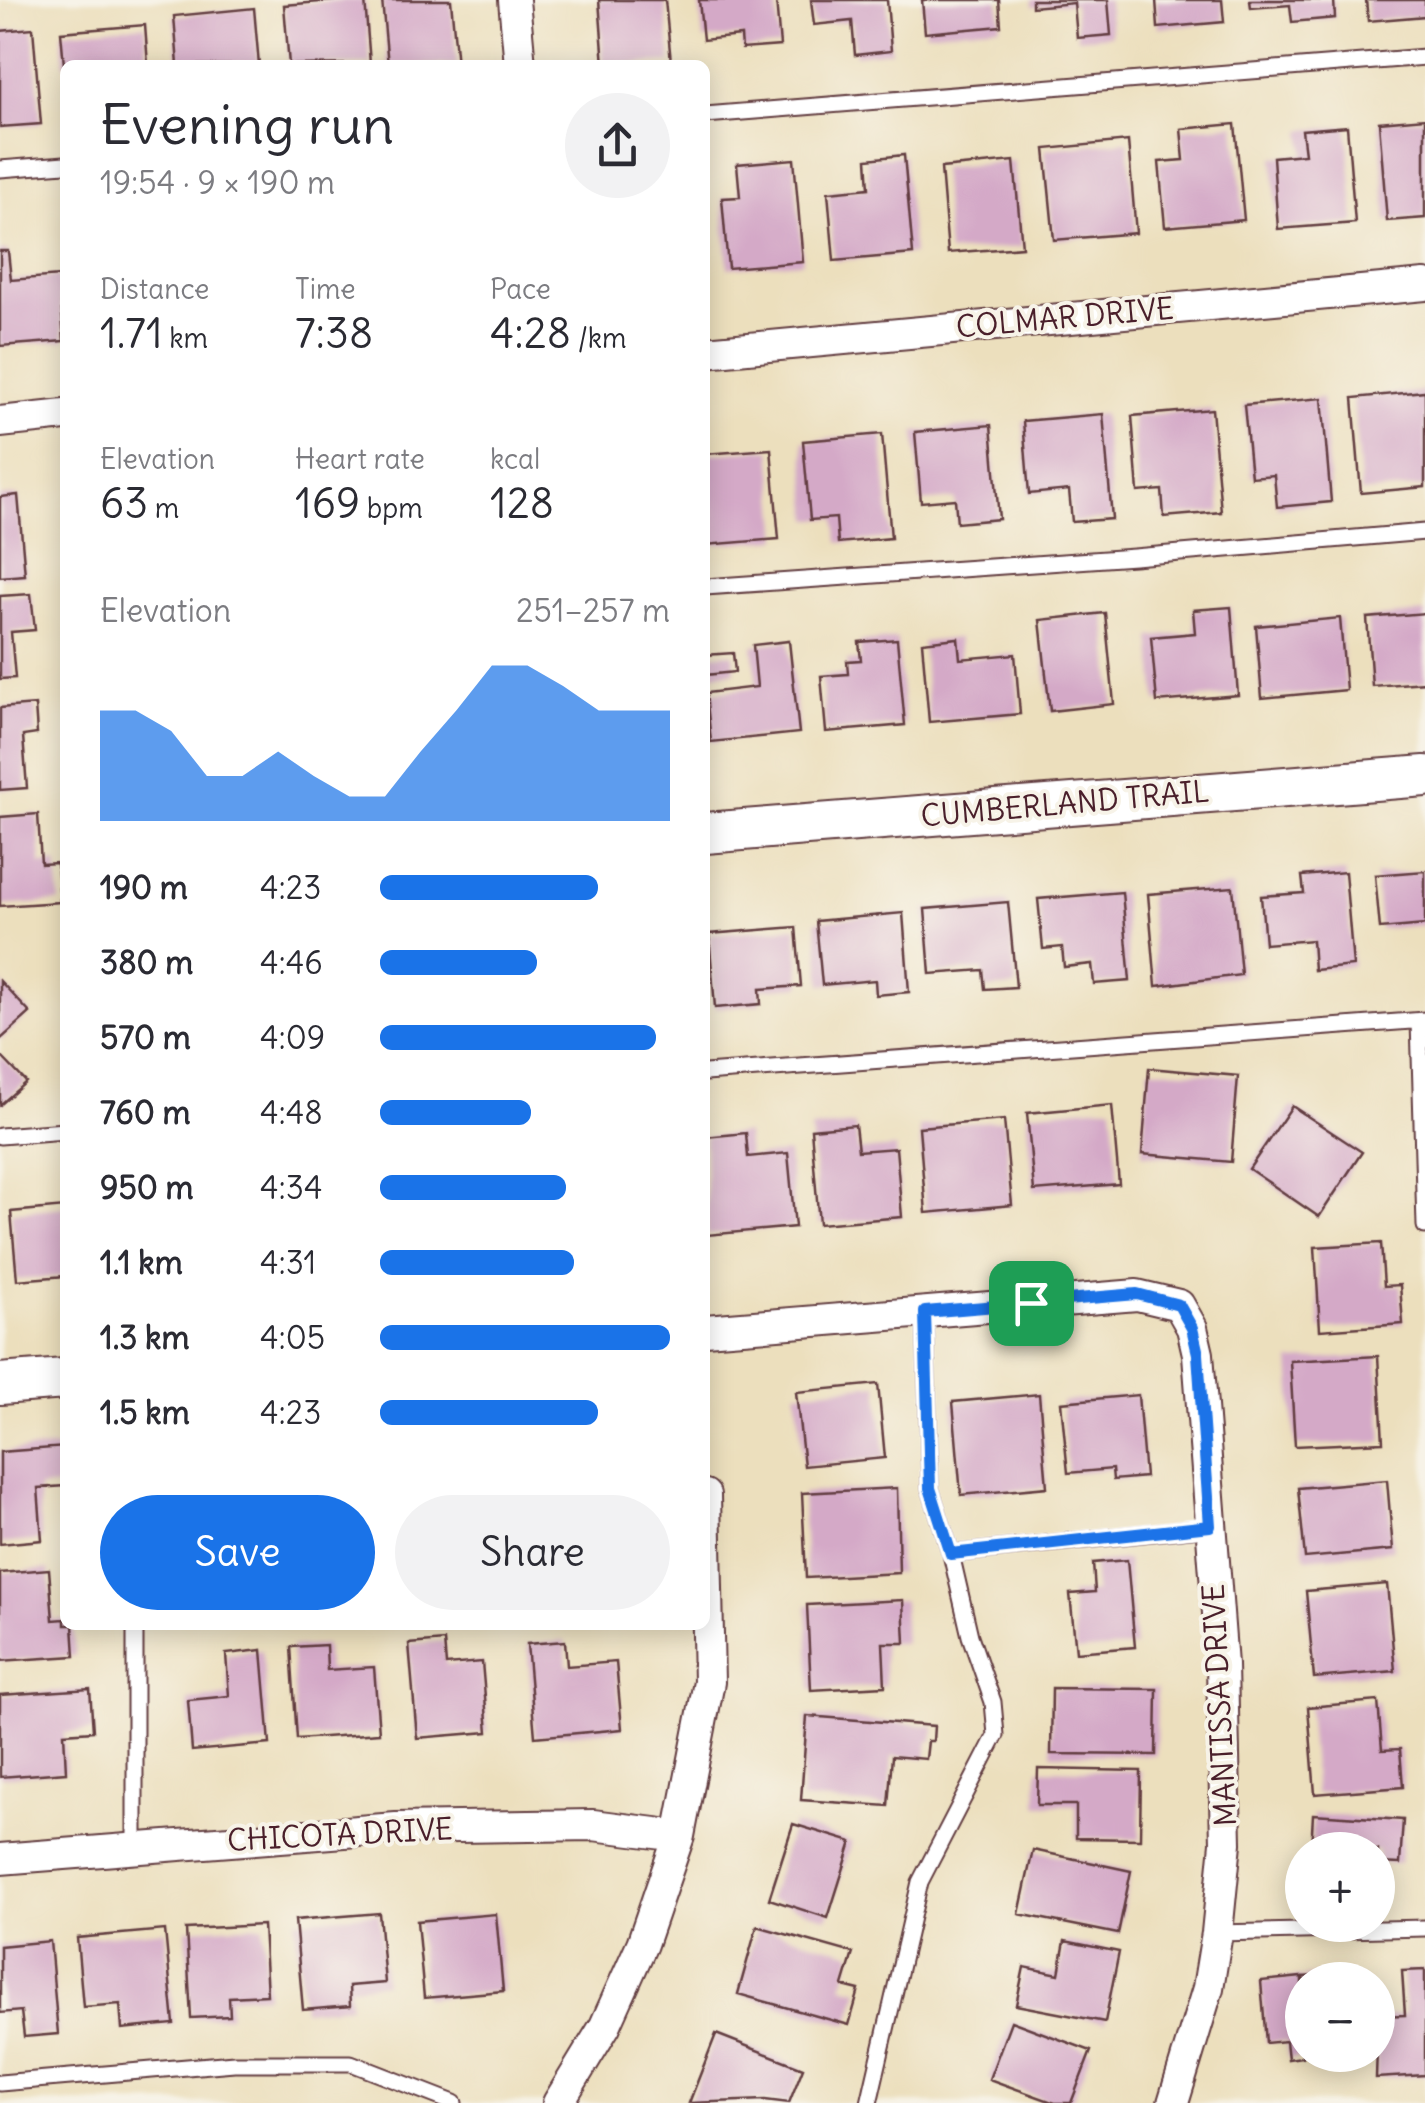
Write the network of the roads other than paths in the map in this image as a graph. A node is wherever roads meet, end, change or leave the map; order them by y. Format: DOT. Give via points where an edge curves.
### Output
graph roads {
  1 [pos="514,0"];
  2 [pos="1425,57"];
  3 [pos="520,60"];
  4 [pos="710,115"];
  5 [pos="60,164"];
  6 [pos="0,169"];
  7 [pos="1425,284"];
  8 [pos="710,352"];
  9 [pos="60,416"];
  10 [pos="0,422"];
  11 [pos="1425,532"];
  12 [pos="710,587"];
  13 [pos="1425,776"];
  14 [pos="710,833"];
  15 [pos="1422,1020"];
  16 [pos="710,1072"];
  17 [pos="60,1131"];
  18 [pos="0,1136"];
  19 [pos="1425,1226"];
  20 [pos="925,1312"];
  21 [pos="710,1330"];
  22 [pos="60,1379"];
  23 [pos="0,1384"];
  24 [pos="1210,1526"];
  25 [pos="951,1554"];
  26 [pos="135,1630"];
  27 [pos="708,1630"];
  28 [pos="679,1836"];
  29 [pos="135,1848"];
  30 [pos="0,1859"];
  31 [pos="1425,1928"];
  32 [pos="1217,1933"];
  33 [pos="0,2083"];
  34 [pos="454,2103"];
  35 [pos="558,2103"];
  36 [pos="869,2103"];
  37 [pos="1174,2103"];
  1 -- 3 [label="street"];
  2 -- 4 [label="lane"];
  5 -- 6 [label="lane"];
  7 -- 8 [label="street, COLMAR DRIVE"];
  9 -- 10 [label="street"];
  11 -- 12 [label="lane"];
  13 -- 14 [label="street, CUMBERLAND TRAIL"];
  15 -- 16 [label="lane"];
  15 -- 19 [label="lane"];
  17 -- 18 [label="lane"];
  20 -- 21 [label="street"];
  20 -- 24 [label="street, MANTISSA DRIVE" via="1137,1294 1179,1305 1198,1354"];
  20 -- 25 [label="lane" via="930,1488"];
  22 -- 23 [label="street"];
  24 -- 25 [label="lane"];
  24 -- 32 [label="street, MANTISSA DRIVE" via="1222,1664 1226,1842"];
  25 -- 36 [label="lane" via="994,1702 996,1735 920,1882"];
  26 -- 29 [label="lane"];
  27 -- 28 [label="street" via="709,1682"];
  28 -- 29 [label="street, CHICOTA DRIVE" via="592,1825 396,1828"];
  28 -- 35 [label="street" via="620,1993"];
  29 -- 30 [label="street, CHICOTA DRIVE"];
  31 -- 32 [label="lane"];
  32 -- 37 [label="street, MANTISSA DRIVE"];
  33 -- 34 [label="lane" via="234,2063 352,2063"];
}
